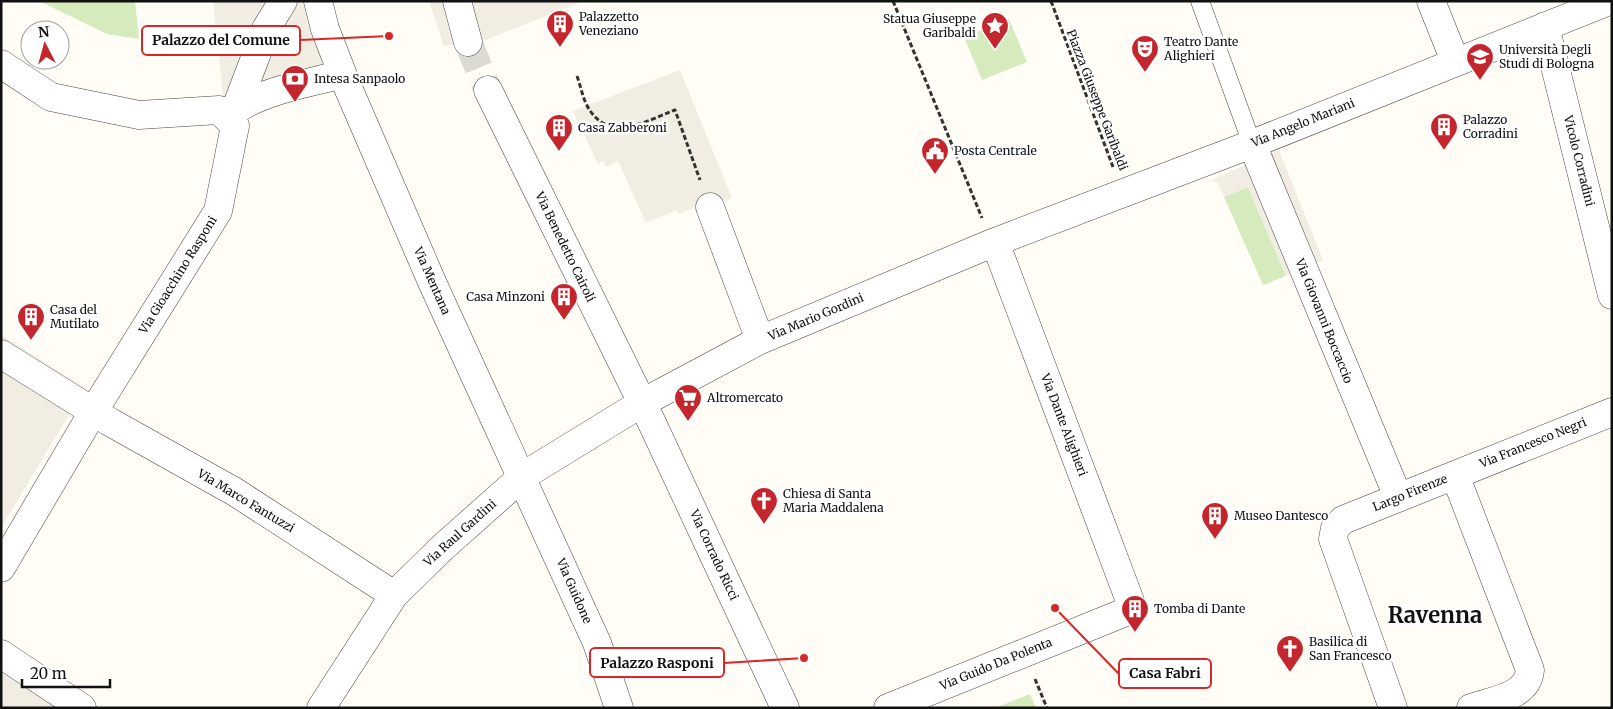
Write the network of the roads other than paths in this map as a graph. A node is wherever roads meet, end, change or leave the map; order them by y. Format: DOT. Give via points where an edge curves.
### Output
graph roads {
  1 [pos="283,1"];
  2 [pos="318,1"];
  3 [pos="457,1"];
  4 [pos="1200,1"];
  5 [pos="1431,1"];
  6 [pos="1609,1"];
  7 [pos="1545,26"];
  8 [pos="468,42"];
  9 [pos="1455,61"];
  10 [pos="1,64"];
  11 [pos="344,79"];
  12 [pos="488,90"];
  13 [pos="233,117"];
  14 [pos="1252,144"];
  15 [pos="710,207"];
  16 [pos="989,231"];
  17 [pos="1612,295"];
  18 [pos="760,340"];
  19 [pos="1,354"];
  20 [pos="642,403"];
  21 [pos="93,412"];
  22 [pos="1612,412"];
  23 [pos="1455,475"];
  24 [pos="522,476"];
  25 [pos="1398,497"];
  26 [pos="1,568"];
  27 [pos="394,595"];
  28 [pos="1133,609"];
  29 [pos="1,654"];
  30 [pos="82,708"];
  31 [pos="321,708"];
  32 [pos="619,708"];
  33 [pos="785,708"];
  34 [pos="888,708"];
  35 [pos="1394,708"];
  36 [pos="1471,708"];
  1 -- 13 [label="street, Via Gioacchino Rasponi" via="266,29"];
  2 -- 11 [label="street, Via Mentana"];
  3 -- 8 [label="street"];
  4 -- 14 [label="lane"];
  5 -- 9 [label="street"];
  6 -- 7 [label="street, Via Angelo Mariani"];
  7 -- 9 [label="street, Via Angelo Mariani"];
  7 -- 17 [label="street, Vicolo Corradini"];
  9 -- 14 [label="street, Via Angelo Mariani"];
  10 -- 13 [label="street" via="51,97 139,115 219,110"];
  11 -- 13 [label="street" via="251,100"];
  11 -- 24 [label="street, Via Mentana" via="432,282"];
  12 -- 20 [label="street, Via Benedetto Cairoli"];
  13 -- 21 [label="street, Via Gioacchino Rasponi" via="218,211"];
  14 -- 16 [label="street, Via Angelo Mariani"];
  14 -- 25 [label="street, Via Giovanni Boccaccio"];
  15 -- 18 [label="street"];
  16 -- 18 [label="street, Via Mario Gordini"];
  16 -- 28 [label="street, Via Dante Alighieri"];
  18 -- 20 [label="street, Via Mario Gordini"];
  19 -- 21 [label="street, Via Marco Fantuzzi"];
  20 -- 24 [label="street, Via Raul Gardini"];
  20 -- 33 [label="street, Via Corrado Ricci"];
  21 -- 26 [label="street, Via Gioacchino Rasponi"];
  21 -- 27 [label="street, Via Marco Fantuzzi" via="235,492"];
  22 -- 23 [label="street, Via Francesco Negri"];
  23 -- 25 [label="street, Largo Firenze"];
  23 -- 36 [label="street, Largo Firenze" via="1530,670 1530,680 1522,690"];
  24 -- 27 [label="street, Via Raul Gardini"];
  24 -- 32 [label="street, Via Guidone" via="597,643"];
  25 -- 35 [label="street, Largo Firenze" via="1343,520 1335,528 1333,539"];
  27 -- 31 [label="street, Via Raul Gardini"];
  28 -- 34 [label="street, Via Guido Da Polenta"];
  29 -- 30 [label="street"];
}
